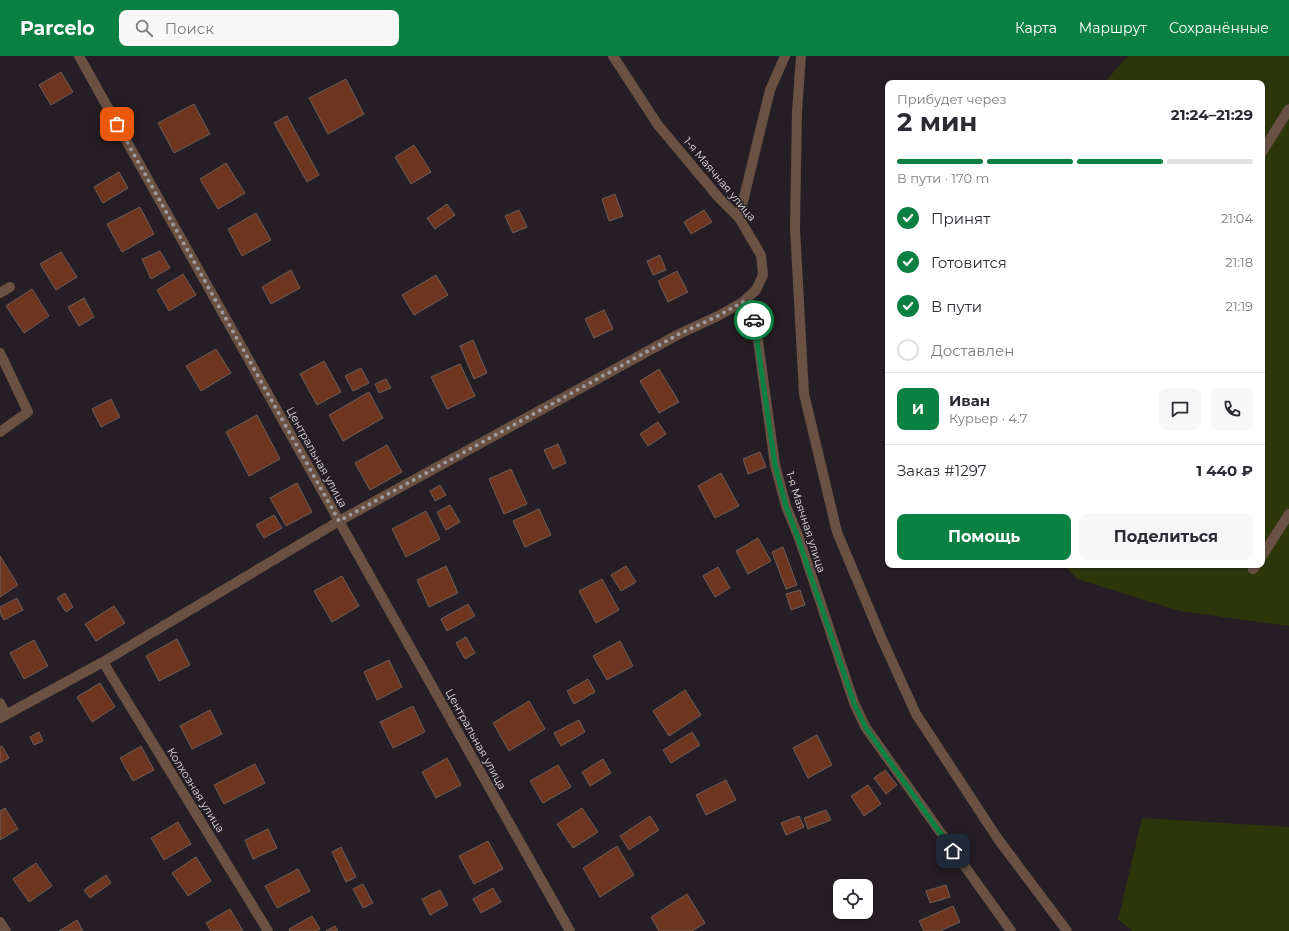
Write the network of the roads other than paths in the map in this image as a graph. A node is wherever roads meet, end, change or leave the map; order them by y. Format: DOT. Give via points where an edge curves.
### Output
graph roads {
  1 [pos="79,56"];
  2 [pos="612,56"];
  3 [pos="785,56"];
  4 [pos="801,56"];
  5 [pos="1289,109"];
  6 [pos="1265,147"];
  7 [pos="739,218"];
  8 [pos="10,287"];
  9 [pos="0,293"];
  10 [pos="743,302"];
  11 [pos="0,353"];
  12 [pos="0,432"];
  13 [pos="1289,514"];
  14 [pos="339,521"];
  15 [pos="1265,551"];
  16 [pos="103,662"];
  17 [pos="0,703"];
  18 [pos="3,716"];
  19 [pos="0,922"];
  20 [pos="6,931"];
  21 [pos="268,931"];
  22 [pos="570,931"];
  23 [pos="1011,931"];
  24 [pos="1067,931"];
  1 -- 14 [label="street, Центральная улица"];
  2 -- 7 [label="street, 1-я Маячная улица" via="658,125"];
  3 -- 7 [label="street" via="770,90"];
  4 -- 24 [label="street" via="797,111 795,228 804,394 837,532 916,714 998,839"];
  5 -- 6 [label="street"];
  7 -- 10 [label="street, 1-я Маячная улица" via="761,255 763,275 756,290"];
  8 -- 9 [label="street"];
  10 -- 14 [label="street" via="679,334"];
  10 -- 23 [label="street, 1-я Маячная улица" via="752,313 756,326 776,472 854,703 866,728"];
  11 -- 12 [label="street" via="28,412"];
  13 -- 15 [label="street"];
  14 -- 16 [label="street"];
  14 -- 22 [label="street, Центральная улица"];
  16 -- 18 [label="street"];
  16 -- 21 [label="street, Колхозная улица"];
  17 -- 18 [label="street"];
  19 -- 20 [label="street"];
}
